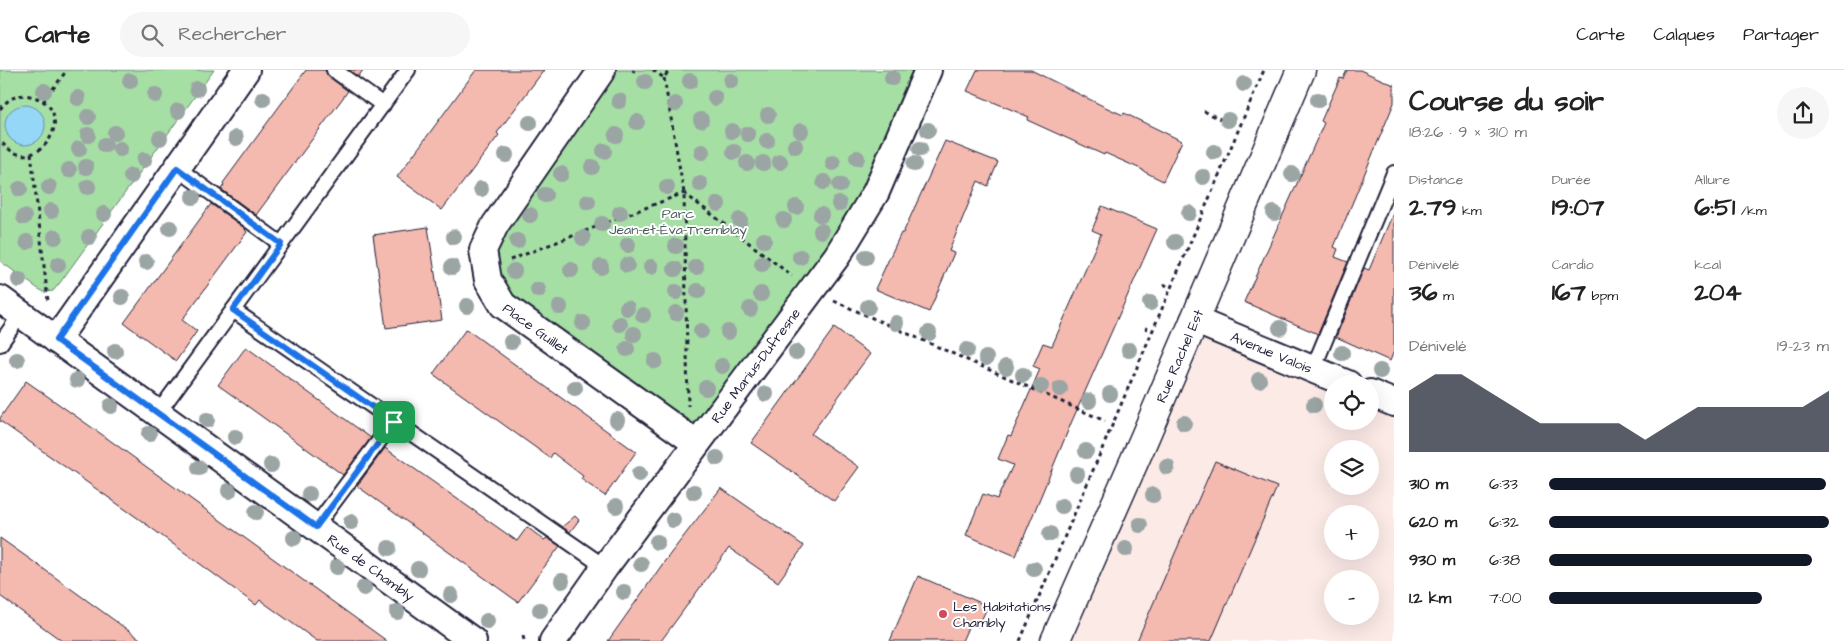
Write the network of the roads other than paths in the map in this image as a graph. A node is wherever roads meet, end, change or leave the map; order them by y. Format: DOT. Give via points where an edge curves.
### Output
graph roads {
  1 [pos="246,70"];
  2 [pos="334,70"];
  3 [pos="408,70"];
  4 [pos="602,70"];
  5 [pos="928,70"];
  6 [pos="1301,70"];
  7 [pos="383,105"];
  8 [pos="177,168"];
  9 [pos="1394,173"];
  10 [pos="281,244"];
  11 [pos="10,307"];
  12 [pos="233,310"];
  13 [pos="1194,320"];
  14 [pos="56,340"];
  15 [pos="0,344"];
  16 [pos="1313,370"];
  17 [pos="1326,375"];
  18 [pos="1379,397"];
  19 [pos="1394,403"];
  20 [pos="158,413"];
  21 [pos="394,422"];
  22 [pos="696,443"];
  23 [pos="316,527"];
  24 [pos="605,567"];
  25 [pos="473,641"];
  26 [pos="553,641"];
  27 [pos="1055,641"];
  1 -- 8 [label="street"];
  2 -- 7 [label="lane"];
  3 -- 7 [label="lane"];
  4 -- 22 [label="street, Place Guillet" via="495,225 483,250 488,280 503,305"];
  5 -- 22 [label="street, Rue Marius-Dufresne" via="876,192 838,256"];
  6 -- 13 [label="main road, Rue Rachel Est"];
  7 -- 10 [label="lane"];
  8 -- 10 [label="lane"];
  8 -- 14 [label="street"];
  9 -- 16 [label="lane"];
  10 -- 12 [label="lane"];
  11 -- 14 [label="street, Rue de Chambly"];
  11 -- 15 [label="lane"];
  12 -- 20 [label="lane"];
  12 -- 21 [label="lane"];
  13 -- 16 [label="street, Avenue Valois"];
  13 -- 27 [label="main road, Rue Rachel Est"];
  14 -- 20 [label="street, Rue de Chambly"];
  16 -- 17 [label="street, Avenue Valois"];
  18 -- 19 [label="street"];
  20 -- 23 [label="street, Rue de Chambly"];
  21 -- 23 [label="lane"];
  21 -- 24 [label="lane"];
  22 -- 24 [label="street, Rue Marius-Dufresne"];
  23 -- 25 [label="street, Rue de Chambly"];
  24 -- 26 [label="street, Rue Marius-Dufresne"];
}
